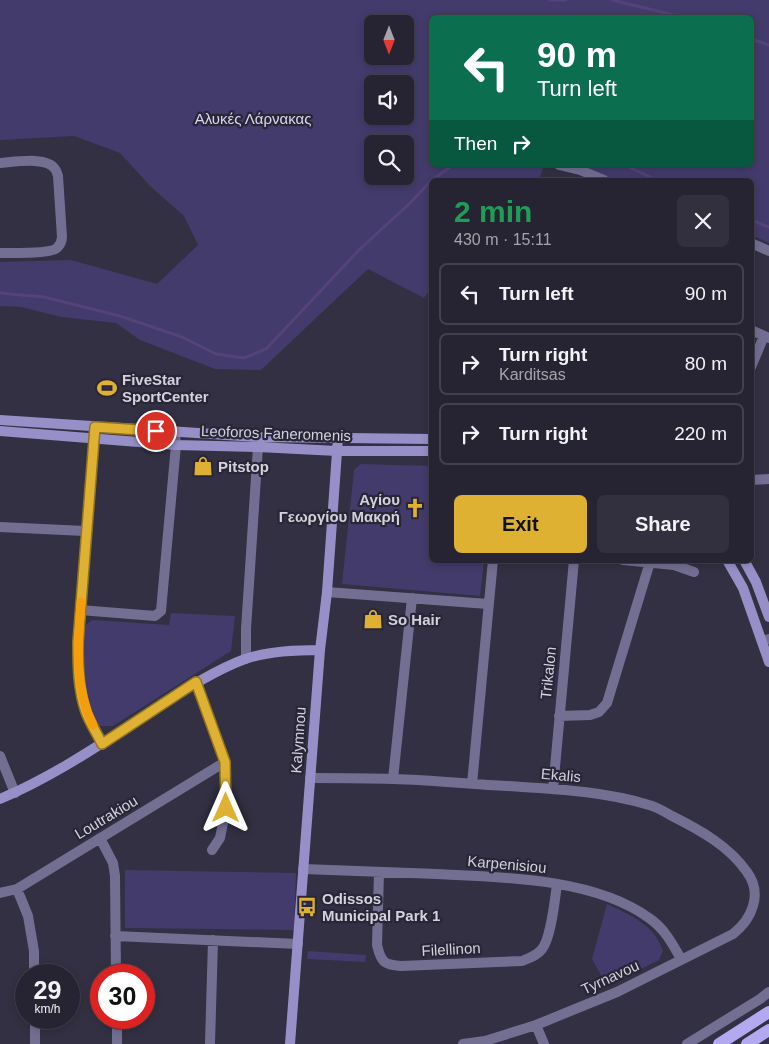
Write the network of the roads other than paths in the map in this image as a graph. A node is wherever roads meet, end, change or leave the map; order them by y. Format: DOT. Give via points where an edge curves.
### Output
graph roads {
  1 [pos="0,163"];
  2 [pos="567,167"];
  3 [pos="599,178"];
  4 [pos="754,244"];
  5 [pos="769,251"];
  6 [pos="0,253"];
  7 [pos="754,331"];
  8 [pos="767,337"];
  9 [pos="754,361"];
  10 [pos="0,420"];
  11 [pos="95,427"];
  12 [pos="0,430"];
  13 [pos="175,433"];
  14 [pos="95,438"];
  15 [pos="338,438"];
  16 [pos="429,439"];
  17 [pos="176,446"];
  18 [pos="258,447"];
  19 [pos="337,450"];
  20 [pos="429,451"];
  21 [pos="769,479"];
  22 [pos="754,480"];
  23 [pos="0,527"];
  24 [pos="86,531"];
  25 [pos="493,563"];
  26 [pos="574,563"];
  27 [pos="650,563"];
  28 [pos="662,563"];
  29 [pos="728,563"];
  30 [pos="746,563"];
  31 [pos="694,572"];
  32 [pos="326,592"];
  33 [pos="412,598"];
  34 [pos="488,604"];
  35 [pos="80,610"];
  36 [pos="769,617"];
  37 [pos="765,640"];
  38 [pos="320,650"];
  39 [pos="246,659"];
  40 [pos="769,662"];
  41 [pos="196,682"];
  42 [pos="559,716"];
  43 [pos="102,744"];
  44 [pos="0,756"];
  45 [pos="225,762"];
  46 [pos="310,778"];
  47 [pos="393,779"];
  48 [pos="472,784"];
  49 [pos="553,789"];
  50 [pos="15,793"];
  51 [pos="0,799"];
  52 [pos="100,838"];
  53 [pos="212,850"];
  54 [pos="304,869"];
  55 [pos="379,872"];
  56 [pos="557,884"];
  57 [pos="17,889"];
  58 [pos="0,893"];
  59 [pos="753,909"];
  60 [pos="115,936"];
  61 [pos="212,940"];
  62 [pos="298,944"];
  63 [pos="681,959"];
  64 [pos="34,964"];
  65 [pos="116,964"];
  66 [pos="769,992"];
  67 [pos="769,1012"];
  68 [pos="536,1025"];
  69 [pos="35,1029"];
  70 [pos="117,1029"];
  71 [pos="769,1030"];
  72 [pos="35,1044"];
  73 [pos="117,1044"];
  74 [pos="210,1044"];
  75 [pos="290,1044"];
  76 [pos="463,1044"];
  77 [pos="544,1044"];
  78 [pos="687,1044"];
  79 [pos="719,1044"];
  80 [pos="748,1044"];
  1 -- 6 [label="street" via="39,161 55,168 62,237 57,249"];
  2 -- 3 [label="street"];
  4 -- 5 [label="street"];
  7 -- 8 [label="street"];
  8 -- 9 [label="street"];
  10 -- 11 [label="main road, Leoforos Faneromenis"];
  11 -- 13 [label="main road, Leoforos Faneromenis"];
  11 -- 14 [label="street"];
  12 -- 14 [label="main road, Leoforos Faneromenis"];
  13 -- 15 [label="main road, Leoforos Faneromenis"];
  13 -- 17 [label="street"];
  14 -- 17 [label="main road, Leoforos Faneromenis"];
  14 -- 24 [label="street"];
  15 -- 16 [label="main road, Leoforos Faneromenis"];
  15 -- 19 [label="main road, Kalymnou"];
  17 -- 18 [label="main road, Leoforos Faneromenis"];
  17 -- 35 [label="street" via="160,611 155,616"];
  18 -- 19 [label="main road, Leoforos Faneromenis"];
  18 -- 39 [label="street"];
  19 -- 20 [label="main road, Leoforos Faneromenis"];
  19 -- 32 [label="main road, Kalymnou"];
  21 -- 22 [label="street"];
  23 -- 24 [label="street"];
  24 -- 35 [label="street"];
  25 -- 34 [label="street"];
  26 -- 42 [label="street, Trikalon"];
  27 -- 42 [label="street" via="607,703 599,712 590,715"];
  28 -- 31 [label="street"];
  29 -- 37 [label="main road" via="743,588"];
  30 -- 36 [label="main road"];
  32 -- 33 [label="street"];
  32 -- 38 [label="main road, Kalymnou"];
  33 -- 34 [label="street"];
  33 -- 47 [label="street"];
  34 -- 48 [label="street"];
  35 -- 43 [label="street" via="78,673 86,712"];
  37 -- 40 [label="main road"];
  38 -- 39 [label="main road" via="289,650"];
  38 -- 46 [label="main road, Kalymnou"];
  39 -- 41 [label="main road"];
  41 -- 43 [label="main road"];
  41 -- 45 [label="street"];
  42 -- 49 [label="street, Trikalon"];
  43 -- 50 [label="main road"];
  44 -- 50 [label="street"];
  45 -- 52 [label="street, Loutrakiou"];
  45 -- 53 [label="street" via="226,808 220,838"];
  46 -- 47 [label="street, Ekalis"];
  46 -- 54 [label="main road, Kalymnou"];
  47 -- 48 [label="street, Ekalis"];
  48 -- 49 [label="street, Ekalis"];
  49 -- 59 [label="street, Ekalis" via="613,795 651,806 699,829 740,862 749,874 754,884"];
  50 -- 51 [label="main road"];
  52 -- 57 [label="street, Loutrakiou"];
  52 -- 60 [label="street" via="113,863 115,876"];
  54 -- 55 [label="street, Karpenisiou"];
  54 -- 62 [label="main road, Kalymnou"];
  55 -- 56 [label="street, Karpenisiou" via="502,877"];
  55 -- 56 [label="street, Filellinon" via="377,945 383,962 390,966 522,961 534,957 548,938"];
  56 -- 63 [label="street, Karpenisiou" via="596,893 650,918 667,934"];
  57 -- 58 [label="street, Loutrakiou"];
  57 -- 64 [label="street" via="28,916"];
  59 -- 63 [label="street, Tyrnavou" via="733,934"];
  60 -- 61 [label="street"];
  60 -- 65 [label="street"];
  61 -- 62 [label="street"];
  61 -- 74 [label="street"];
  62 -- 75 [label="main road, Kalymnou"];
  63 -- 68 [label="street, Tyrnavou" via="617,992"];
  66 -- 78 [label="street"];
  67 -- 79 [label="main road"];
  68 -- 76 [label="street, Tyrnavou" via="485,1041"];
  68 -- 77 [label="street"];
  69 -- 72 [label="street"];
  70 -- 73 [label="street"];
  71 -- 80 [label="main road"];
}
